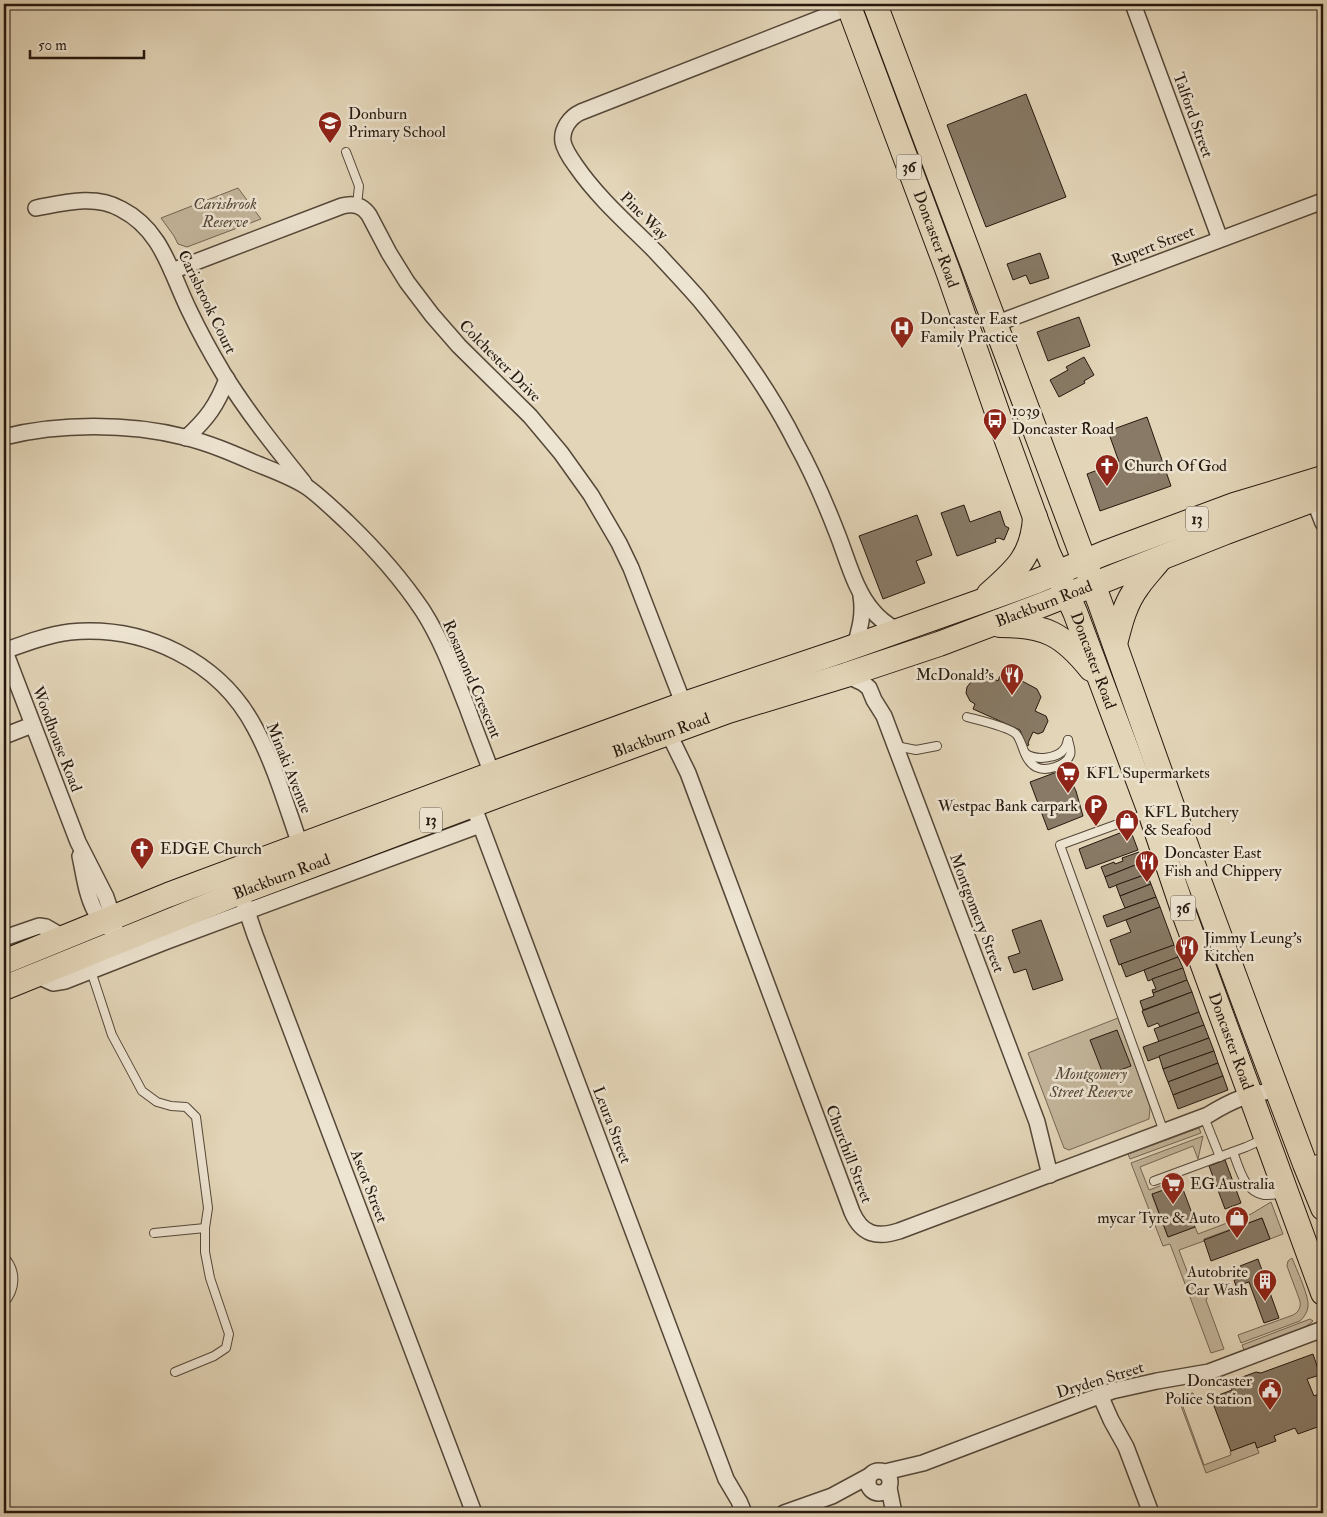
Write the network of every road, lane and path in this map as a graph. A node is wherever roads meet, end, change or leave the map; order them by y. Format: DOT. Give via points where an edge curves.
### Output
graph roads {
  1 [pos="875,4"];
  2 [pos="1133,4"];
  3 [pos="849,5"];
  4 [pos="346,152"];
  5 [pos="1323,201"];
  6 [pos="356,205"];
  7 [pos="36,208"];
  8 [pos="1220,239"];
  9 [pos="172,271"];
  10 [pos="995,324"];
  11 [pos="227,380"];
  12 [pos="4,437"];
  13 [pos="186,438"];
  14 [pos="307,487"];
  15 [pos="1320,492"];
  16 [pos="1035,517"];
  17 [pos="1323,523"];
  18 [pos="1161,558"];
  19 [pos="1084,561"];
  20 [pos="1057,572"];
  21 [pos="1093,584"];
  22 [pos="1068,594"];
  23 [pos="861,595"];
  24 [pos="982,601"];
  25 [pos="990,624"];
  26 [pos="896,630"];
  27 [pos="1115,644"];
  28 [pos="850,648"];
  29 [pos="4,650"];
  30 [pos="855,672"];
  31 [pos="1101,683"];
  32 [pos="967,717"];
  33 [pos="677,721"];
  34 [pos="32,725"];
  35 [pos="4,736"];
  36 [pos="896,746"];
  37 [pos="937,746"];
  38 [pos="1024,753"];
  39 [pos="495,785"];
  40 [pos="473,805"];
  41 [pos="1150,812"];
  42 [pos="304,856"];
  43 [pos="240,891"];
  44 [pos="108,920"];
  45 [pos="4,938"];
  46 [pos="65,938"];
  47 [pos="117,941"];
  48 [pos="4,962"];
  49 [pos="90,971"];
  50 [pos="35,975"];
  51 [pos="4,988"];
  52 [pos="1277,1090"];
  53 [pos="1253,1099"];
  54 [pos="1206,1116"];
  55 [pos="1164,1132"];
  56 [pos="1265,1132"];
  57 [pos="1233,1152"];
  58 [pos="1220,1157"];
  59 [pos="1314,1161"];
  60 [pos="1056,1172"];
  61 [pos="1154,1181"];
  62 [pos="1288,1194"];
  63 [pos="1323,1208"];
  64 [pos="205,1228"];
  65 [pos="154,1233"];
  66 [pos="4,1257"];
  67 [pos="1323,1292"];
  68 [pos="4,1303"];
  69 [pos="1321,1330"];
  70 [pos="175,1372"];
  71 [pos="1106,1393"];
  72 [pos="726,1479"];
  73 [pos="880,1484"];
  74 [pos="474,1513"];
  75 [pos="734,1513"];
  76 [pos="744,1513"];
  77 [pos="784,1513"];
  78 [pos="888,1513"];
  79 [pos="894,1513"];
  80 [pos="1151,1513"];
  1 -- 10 [label="main road, Doncaster Road / 36"];
  2 -- 8 [label="street, Talford Street"];
  3 -- 16 [label="main road, Doncaster Road / 36"];
  3 -- 23 [label="street, Pine Way" via="581,112 568,122 563,138 567,151 584,178 694,293 754,371 815,480"];
  4 -- 6 [label="lane" via="359,186"];
  5 -- 8 [label="street, Rupert Street"];
  6 -- 9 [label="street" via="342,206"];
  6 -- 33 [label="street, Colchester Drive" via="370,215 389,253 432,315 530,416 591,495 631,568"];
  7 -- 9 [label="street, Carisbrook Court" via="89,201 119,207 152,233"];
  8 -- 10 [label="street, Rupert Street"];
  9 -- 11 [label="street, Carisbrook Court"];
  10 -- 19 [label="main road, Doncaster Road / 36"];
  11 -- 13 [label="street" via="212,410"];
  11 -- 14 [label="street, Carisbrook Court"];
  12 -- 13 [label="street, Rosamond Crescent" via="52,429 95,427 141,430"];
  13 -- 14 [label="street, Rosamond Crescent" via="211,445"];
  14 -- 39 [label="street, Rosamond Crescent" via="376,551 424,613 454,673"];
  15 -- 17 [label="street"];
  15 -- 18 [label="main road, Blackburn Road / 13"];
  15 -- 19 [label="main road, Blackburn Road / 13" via="1234,506"];
  16 -- 20 [label="main road, Doncaster Road / 36"];
  16 -- 24 [label="main road" via="1034,534 1023,559"];
  18 -- 21 [label="main road, Blackburn Road / 13"];
  18 -- 27 [label="main road" via="1129,601"];
  19 -- 20 [label="main road, Blackburn Road / 13"];
  19 -- 21 [label="main road, Doncaster Road / 36"];
  20 -- 22 [label="main road, Doncaster Road / 36"];
  20 -- 24 [label="main road, Blackburn Road / 13"];
  21 -- 22 [label="main road, Blackburn Road / 13"];
  21 -- 27 [label="main road, Doncaster Road / 36"];
  22 -- 25 [label="main road, Blackburn Road / 13"];
  22 -- 31 [label="main road, Doncaster Road / 36"];
  23 -- 26 [label="street, Pine Way" via="877,616"];
  23 -- 28 [label="street, Pine Way" via="862,624"];
  24 -- 26 [label="main road, Blackburn Road / 13"];
  25 -- 30 [label="main road, Blackburn Road / 13"];
  25 -- 31 [label="main road" via="1029,626 1058,636 1079,654"];
  26 -- 28 [label="main road, Blackburn Road / 13"];
  27 -- 52 [label="main road, Doncaster Road / 36"];
  28 -- 30 [label="street, Montgomery Street"];
  28 -- 33 [label="main road, Blackburn Road / 13"];
  29 -- 34 [label="street, Woodhouse Road"];
  29 -- 42 [label="street, Minaki Avenue" via="53,635 105,631 148,640 185,655 227,688 254,727 270,761"];
  30 -- 33 [label="main road, Blackburn Road / 13"];
  30 -- 36 [label="street, Montgomery Street" via="876,678 884,716"];
  31 -- 41 [label="main road, Doncaster Road / 36"];
  32 -- 38 [label="lane" via="1016,734"];
  33 -- 39 [label="main road, Blackburn Road / 13"];
  33 -- 60 [label="street, Churchill Street" via="688,773 852,1212 860,1226 873,1234 890,1234"];
  34 -- 35 [label="street"];
  34 -- 44 [label="street, Woodhouse Road" via="78,842 91,901 96,912"];
  36 -- 37 [label="lane" via="916,750"];
  36 -- 60 [label="street, Montgomery Street"];
  38 -- 38 [label="lane" via="1038,758 1053,756 1065,749 1068,740 1071,753 1067,761 1042,769 1035,767"];
  39 -- 40 [label="main road, Blackburn Road / 13"];
  40 -- 42 [label="main road, Blackburn Road / 13"];
  40 -- 43 [label="street"];
  40 -- 72 [label="street, Leura Street"];
  41 -- 53 [label="main road, Doncaster Road / 36"];
  41 -- 55 [label="lane" via="1060,845"];
  42 -- 43 [label="main road, Blackburn Road / 13"];
  43 -- 44 [label="main road, Blackburn Road / 13"];
  43 -- 47 [label="main road, Blackburn Road / 13"];
  43 -- 49 [label="street"];
  43 -- 74 [label="street, Ascot Street"];
  44 -- 46 [label="main road, Blackburn Road / 13"];
  44 -- 47 [label="street, Woodhouse Road"];
  45 -- 46 [label="street" via="39,926"];
  46 -- 48 [label="main road, Blackburn Road / 13"];
  47 -- 50 [label="main road, Blackburn Road / 13"];
  49 -- 50 [label="street" via="53,983"];
  49 -- 64 [label="lane" via="112,1035 142,1091 157,1102 186,1107 196,1117 208,1208"];
  50 -- 51 [label="main road, Blackburn Road / 13"];
  52 -- 53 [label="street, Churchill Street"];
  52 -- 59 [label="main road, Doncaster Road / 36"];
  53 -- 54 [label="street, Churchill Street" via="1226,1104"];
  53 -- 56 [label="main road, Doncaster Road / 36"];
  54 -- 55 [label="street, Churchill Street"];
  54 -- 58 [label="lane"];
  55 -- 60 [label="street, Churchill Street"];
  56 -- 57 [label="lane" via="1255,1143"];
  56 -- 62 [label="main road, Doncaster Road / 36"];
  57 -- 58 [label="lane"];
  57 -- 62 [label="lane" via="1253,1190 1264,1194"];
  58 -- 61 [label="lane"];
  59 -- 63 [label="main road, Doncaster Road / 36"];
  62 -- 67 [label="main road, Doncaster Road / 36"];
  64 -- 65 [label="lane"];
  64 -- 70 [label="lane" via="210,1278 229,1334 226,1348"];
  66 -- 68 [label="lane" via="14,1280"];
  69 -- 71 [label="street, Dryden Street" via="1209,1372"];
  71 -- 73 [label="street, Dryden Street" via="923,1463"];
  71 -- 80 [label="street"];
  72 -- 75 [label="street, Leura Street"];
  72 -- 76 [label="street, Leura Street"];
  73 -- 77 [label="street, Dryden Street"];
  73 -- 78 [label="street"];
  73 -- 79 [label="street"];
}
